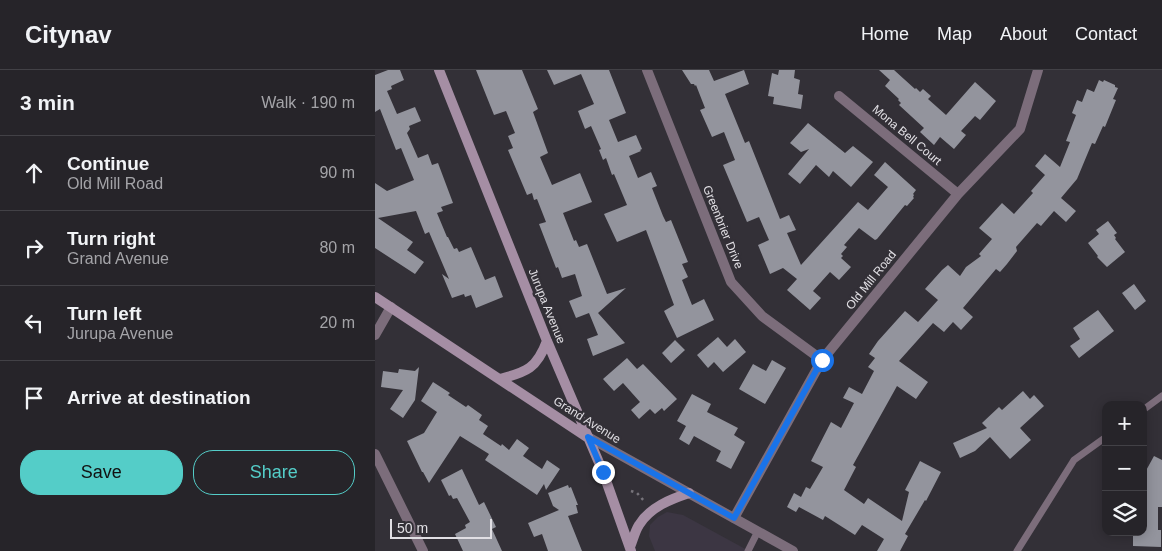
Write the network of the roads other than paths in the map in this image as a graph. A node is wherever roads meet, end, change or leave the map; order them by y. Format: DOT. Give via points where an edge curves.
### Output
graph roads {
  1 [pos="439,70"];
  2 [pos="647,70"];
  3 [pos="1038,70"];
  4 [pos="839,96"];
  5 [pos="958,194"];
  6 [pos="375,297"];
  7 [pos="391,307"];
  8 [pos="375,335"];
  9 [pos="547,341"];
  10 [pos="822,360"];
  11 [pos="500,379"];
  12 [pos="1162,396"];
  13 [pos="1147,407"];
  14 [pos="588,437"];
  15 [pos="1102,440"];
  16 [pos="375,454"];
  17 [pos="689,493"];
  18 [pos="734,518"];
  19 [pos="758,531"];
  20 [pos="631,549"];
  21 [pos="423,551"];
  22 [pos="748,551"];
  23 [pos="793,551"];
  24 [pos="1017,551"];
  1 -- 9 [label="main road, Jurupa Avenue"];
  2 -- 10 [label="street, Greenbrier Drive" via="731,282 762,316"];
  3 -- 5 [label="street, Old Mill Road" via="1020,129"];
  4 -- 5 [label="street, Mona Bell Court"];
  5 -- 10 [label="street, Old Mill Road"];
  6 -- 7 [label="main road, Grand Avenue"];
  7 -- 8 [label="street"];
  7 -- 11 [label="main road, Grand Avenue"];
  9 -- 11 [label="main road" via="541,357 531,367"];
  9 -- 14 [label="main road, Jurupa Avenue"];
  10 -- 18 [label="street, Old Mill Road"];
  11 -- 14 [label="main road, Grand Avenue"];
  12 -- 13 [label="lane"];
  14 -- 17 [label="street, Grand Avenue"];
  14 -- 20 [label="main road, Jurupa Avenue"];
  15 -- 24 [label="lane" via="1074,460"];
  16 -- 21 [label="street"];
  17 -- 18 [label="street, Grand Avenue"];
  17 -- 20 [label="main road" via="668,499 653,510 639,524"];
  18 -- 19 [label="street, Grand Avenue"];
  19 -- 22 [label="lane"];
  19 -- 23 [label="street, Grand Avenue"];
}
